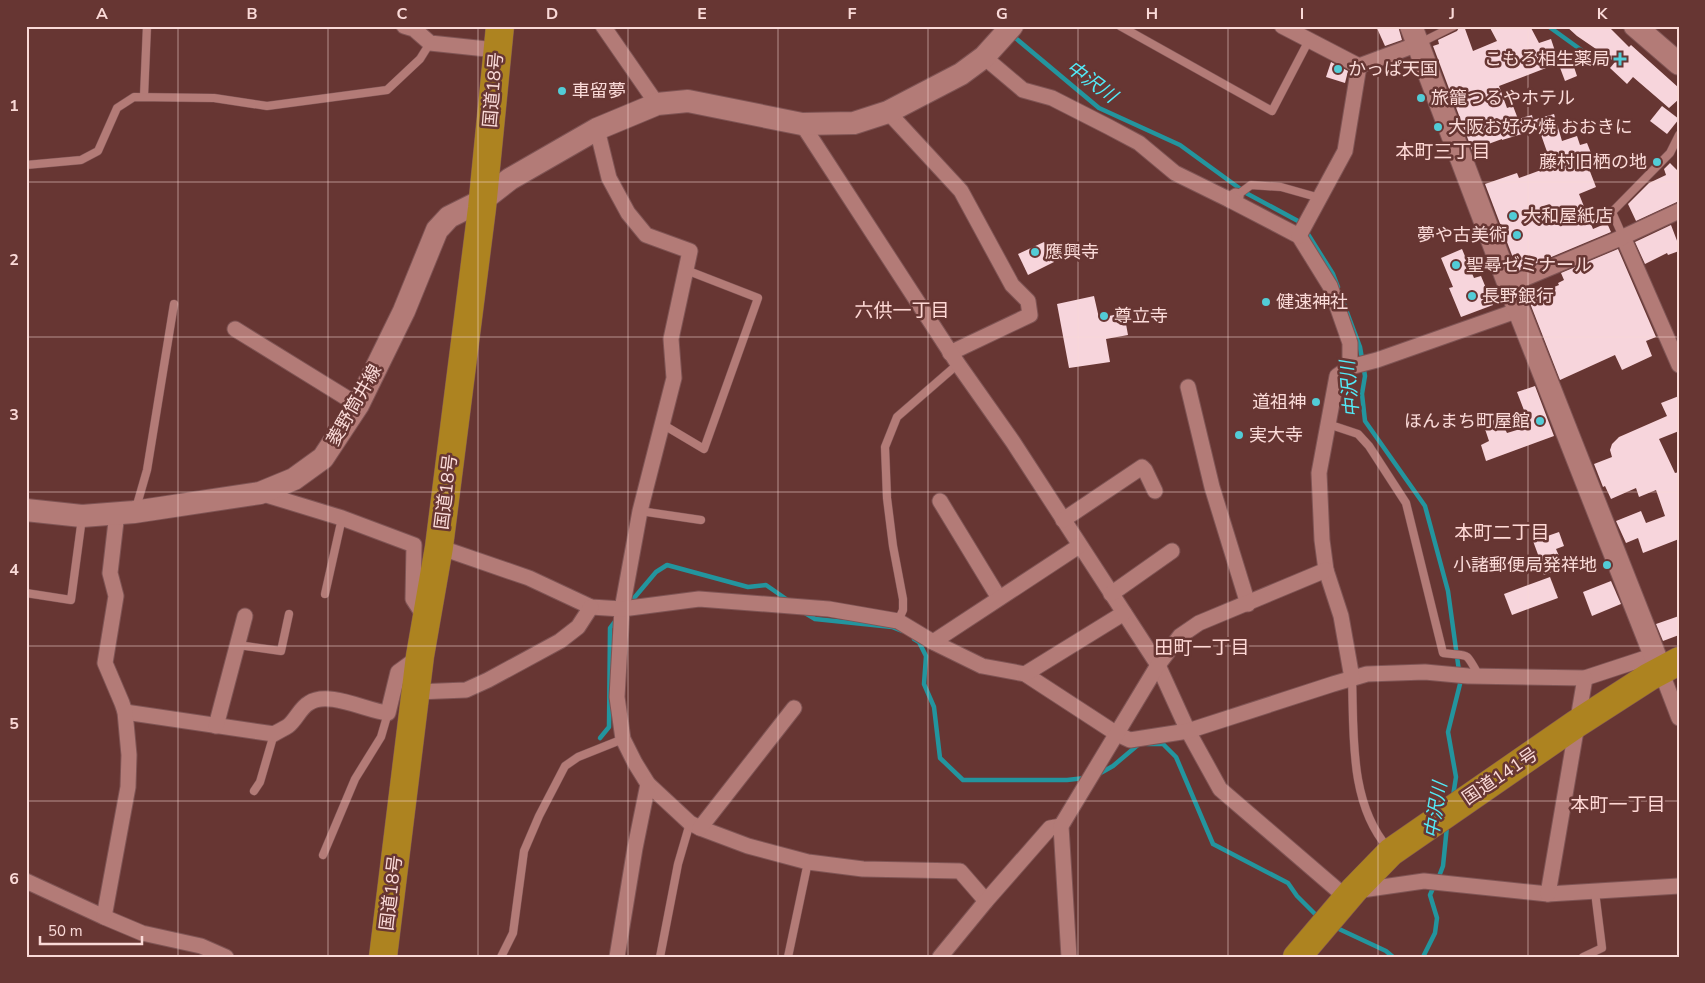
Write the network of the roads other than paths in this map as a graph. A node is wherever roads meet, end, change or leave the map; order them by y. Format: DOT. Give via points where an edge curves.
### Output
graph roads {
  1 [pos="148,26"];
  2 [pos="404,26"];
  3 [pos="603,26"];
  4 [pos="1120,26"];
  5 [pos="1282,26"];
  6 [pos="1454,26"];
  7 [pos="1635,26"];
  8 [pos="1006,32"];
  9 [pos="1415,35"];
  10 [pos="498,38"];
  11 [pos="1308,40"];
  12 [pos="430,43"];
  13 [pos="984,57"];
  14 [pos="1679,64"];
  15 [pos="1359,66"];
  16 [pos="144,96"];
  17 [pos="657,104"];
  18 [pos="888,112"];
  19 [pos="802,124"];
  20 [pos="596,129"];
  21 [pos="1679,135"];
  22 [pos="26,165"];
  23 [pos="1233,198"];
  24 [pos="1320,198"];
  25 [pos="483,200"];
  26 [pos="1679,211"];
  27 [pos="1300,235"];
  28 [pos="1623,237"];
  29 [pos="686,270"];
  30 [pos="1509,285"];
  31 [pos="174,304"];
  32 [pos="1519,310"];
  33 [pos="235,329"];
  34 [pos="954,358"];
  35 [pos="1679,365"];
  36 [pos="1354,367"];
  37 [pos="1188,387"];
  38 [pos="358,405"];
  39 [pos="662,424"];
  40 [pos="1328,424"];
  41 [pos="1155,491"];
  42 [pos="260,493"];
  43 [pos="940,501"];
  44 [pos="26,510"];
  45 [pos="640,511"];
  46 [pos="126,513"];
  47 [pos="82,516"];
  48 [pos="342,518"];
  49 [pos="701,520"];
  50 [pos="1062,520"];
  51 [pos="1079,546"];
  52 [pos="439,547"];
  53 [pos="1172,551"];
  54 [pos="1326,570"];
  55 [pos="26,593"];
  56 [pos="325,594"];
  57 [pos="1111,594"];
  58 [pos="999,598"];
  59 [pos="1248,604"];
  60 [pos="591,607"];
  61 [pos="622,609"];
  62 [pos="1124,613"];
  63 [pos="289,614"];
  64 [pos="245,616"];
  65 [pos="426,620"];
  66 [pos="898,621"];
  67 [pos="933,642"];
  68 [pos="238,645"];
  69 [pos="420,656"];
  70 [pos="1665,662"];
  71 [pos="1158,665"];
  72 [pos="1025,674"];
  73 [pos="1473,676"];
  74 [pos="1352,678"];
  75 [pos="1585,678"];
  76 [pos="416,692"];
  77 [pos="794,708"];
  78 [pos="125,712"];
  79 [pos="388,714"];
  80 [pos="1679,718"];
  81 [pos="1576,724"];
  82 [pos="216,726"];
  83 [pos="1188,731"];
  84 [pos="274,734"];
  85 [pos="1117,734"];
  86 [pos="623,739"];
  87 [pos="648,784"];
  88 [pos="254,792"];
  89 [pos="695,826"];
  90 [pos="1061,826"];
  91 [pos="1391,852"];
  92 [pos="324,855"];
  93 [pos="808,862"];
  94 [pos="26,881"];
  95 [pos="1679,886"];
  96 [pos="1354,890"];
  97 [pos="1595,892"];
  98 [pos="1548,894"];
  99 [pos="986,901"];
  100 [pos="104,917"];
  101 [pos="226,957"];
  102 [pos="383,957"];
  103 [pos="501,957"];
  104 [pos="617,957"];
  105 [pos="660,957"];
  106 [pos="788,957"];
  107 [pos="940,957"];
  108 [pos="1069,957"];
  109 [pos="1297,957"];
  110 [pos="1583,957"];
  1 -- 16 [label="lane"];
  2 -- 12 [label="street" via="414,29"];
  3 -- 17 [label="street"];
  4 -- 11 [label="lane" via="1272,111"];
  5 -- 11 [label="street"];
  6 -- 9 [label="lane"];
  7 -- 14 [label="street"];
  8 -- 13 [label="street, 菱野筒井線"];
  9 -- 15 [label="street"];
  9 -- 30 [label="street"];
  10 -- 12 [label="street"];
  10 -- 25 [label="highway, 国道18号"];
  11 -- 15 [label="street"];
  12 -- 16 [label="lane" via="420,60 387,90 267,106 214,98"];
  13 -- 18 [label="street, 菱野筒井線" via="961,74"];
  13 -- 23 [label="street" via="1022,90 1052,98 1139,142 1175,173"];
  15 -- 24 [label="street" via="1344,151"];
  16 -- 22 [label="lane" via="134,97 117,108 98,150 80,160"];
  17 -- 19 [label="street, 菱野筒井線" via="688,100"];
  17 -- 20 [label="street, 菱野筒井線"];
  18 -- 19 [label="street, 菱野筒井線" via="854,123"];
  18 -- 34 [label="street" via="961,192 1012,285 1028,301 1030,315"];
  19 -- 34 [label="street"];
  20 -- 25 [label="street, 菱野筒井線" via="510,179"];
  20 -- 29 [label="street" via="609,178 628,213 646,235 690,251"];
  21 -- 28 [label="lane" via="1670,154 1612,212"];
  23 -- 24 [label="lane" via="1251,185 1281,187"];
  23 -- 27 [label="street"];
  24 -- 27 [label="street"];
  25 -- 38 [label="street, 菱野筒井線" via="449,217 437,230 404,311"];
  25 -- 52 [label="highway, 国道18号"];
  26 -- 28 [label="street"];
  27 -- 36 [label="street" via="1330,286 1350,343"];
  28 -- 30 [label="street"];
  28 -- 35 [label="street"];
  29 -- 39 [label="street" via="671,339 674,378"];
  29 -- 39 [label="lane" via="758,298 704,449"];
  30 -- 32 [label="street"];
  31 -- 46 [label="lane" via="147,470"];
  32 -- 36 [label="street"];
  32 -- 70 [label="street"];
  33 -- 38 [label="street"];
  34 -- 50 [label="street"];
  34 -- 66 [label="lane" via="898,417 885,447 887,498 903,599"];
  36 -- 40 [label="street" via="1337,376"];
  37 -- 59 [label="street" via="1212,487"];
  38 -- 42 [label="street, 菱野筒井線" via="322,458 294,479"];
  39 -- 45 [label="street"];
  40 -- 54 [label="street" via="1319,473"];
  40 -- 73 [label="lane" via="1358,434 1406,503 1443,652 1463,653 1469,658"];
  41 -- 50 [label="street" via="1142,467"];
  42 -- 46 [label="street, 菱野筒井線"];
  42 -- 48 [label="street"];
  43 -- 58 [label="street"];
  44 -- 47 [label="street, 菱野筒井線"];
  45 -- 49 [label="lane"];
  45 -- 61 [label="street"];
  46 -- 47 [label="street, 菱野筒井線"];
  46 -- 78 [label="street" via="110,573 116,596 105,663"];
  47 -- 55 [label="lane" via="71,600"];
  48 -- 56 [label="lane"];
  48 -- 65 [label="street" via="414,544 414,598"];
  50 -- 51 [label="street"];
  51 -- 57 [label="street"];
  51 -- 58 [label="street"];
  52 -- 60 [label="street" via="529,578"];
  52 -- 65 [label="highway, 国道18号"];
  53 -- 57 [label="street"];
  54 -- 59 [label="street"];
  54 -- 74 [label="street" via="1341,616"];
  57 -- 62 [label="street"];
  58 -- 67 [label="street"];
  59 -- 71 [label="street" via="1199,623 1180,636"];
  60 -- 61 [label="street"];
  60 -- 76 [label="street" via="578,628 560,641 488,680 466,690"];
  61 -- 66 [label="street" via="699,599 829,609"];
  61 -- 86 [label="street" via="617,697"];
  62 -- 71 [label="street"];
  62 -- 72 [label="street"];
  63 -- 68 [label="lane" via="281,650"];
  64 -- 68 [label="street"];
  65 -- 69 [label="highway, 国道18号"];
  66 -- 67 [label="street"];
  67 -- 72 [label="street" via="982,666"];
  68 -- 82 [label="street"];
  69 -- 76 [label="highway, 国道18号"];
  69 -- 79 [label="street" via="398,672"];
  70 -- 75 [label="street"];
  70 -- 80 [label="street"];
  70 -- 81 [label="highway, 国道141号"];
  71 -- 83 [label="street"];
  71 -- 85 [label="street"];
  72 -- 85 [label="street"];
  73 -- 74 [label="street" via="1425,672 1367,674"];
  73 -- 75 [label="street"];
  74 -- 83 [label="street"];
  74 -- 91 [label="lane" via="1354,747 1360,791 1364,808"];
  75 -- 81 [label="street"];
  76 -- 102 [label="highway, 国道18号"];
  77 -- 89 [label="street"];
  78 -- 82 [label="street"];
  78 -- 100 [label="street" via="128,787"];
  79 -- 84 [label="street" via="320,698 309,703 288,726"];
  79 -- 92 [label="lane" via="381,737 355,779"];
  81 -- 91 [label="highway, 国道141号"];
  81 -- 98 [label="street"];
  82 -- 84 [label="street"];
  83 -- 85 [label="street" via="1130,740"];
  83 -- 96 [label="street" via="1220,789 1341,893"];
  84 -- 88 [label="lane"];
  85 -- 90 [label="street"];
  86 -- 87 [label="street"];
  86 -- 103 [label="lane" via="578,757 565,766 524,851 514,932"];
  87 -- 89 [label="street"];
  87 -- 104 [label="street"];
  89 -- 93 [label="street" via="748,846"];
  89 -- 105 [label="lane" via="678,864"];
  90 -- 99 [label="street" via="1050,828"];
  90 -- 108 [label="street"];
  91 -- 96 [label="highway, 国道141号"];
  93 -- 99 [label="street" via="862,869 960,872"];
  93 -- 106 [label="lane"];
  94 -- 100 [label="street"];
  95 -- 97 [label="street"];
  96 -- 98 [label="street" via="1424,882"];
  96 -- 109 [label="highway, 国道141号"];
  97 -- 98 [label="street"];
  97 -- 110 [label="lane" via="1602,948"];
  99 -- 107 [label="street"];
  100 -- 101 [label="street" via="142,933 201,946"];
}
